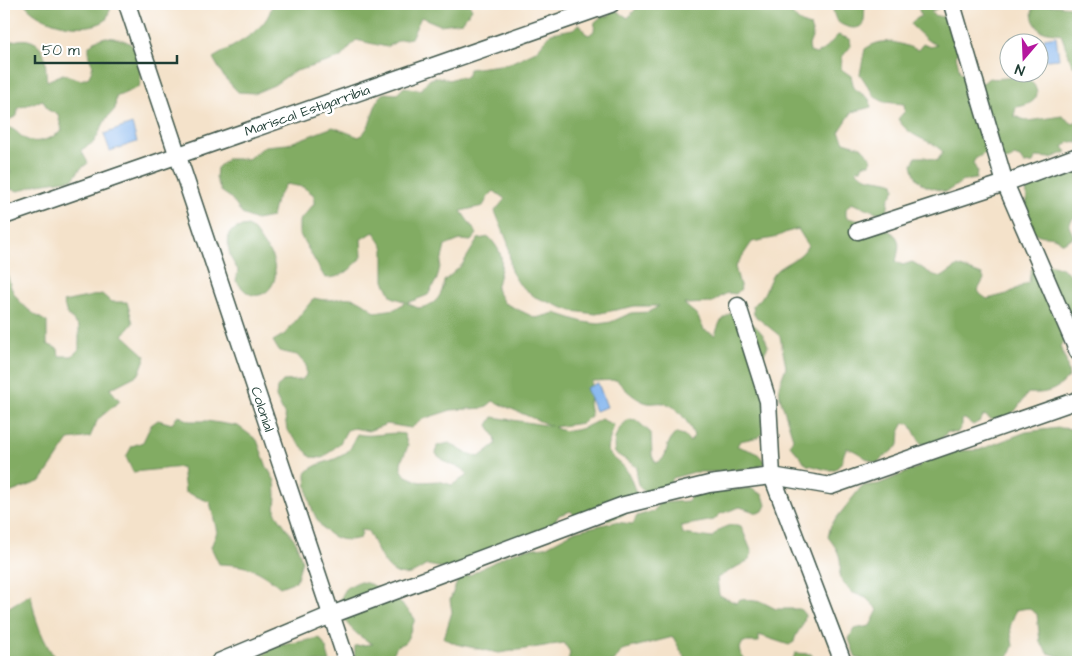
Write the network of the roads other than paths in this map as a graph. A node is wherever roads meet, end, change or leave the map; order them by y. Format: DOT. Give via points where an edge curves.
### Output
graph roads {
  1 [pos="127,4"];
  2 [pos="611,4"];
  3 [pos="952,4"];
  4 [pos="178,156"];
  5 [pos="1078,156"];
  6 [pos="1005,183"];
  7 [pos="4,216"];
  8 [pos="858,231"];
  9 [pos="738,306"];
  10 [pos="1078,352"];
  11 [pos="1078,400"];
  12 [pos="772,476"];
  13 [pos="331,614"];
  14 [pos="219,662"];
  15 [pos="347,662"];
  16 [pos="843,662"];
  1 -- 4 [label="street, Colonial"];
  2 -- 4 [label="street, Mariscal Estigarribia"];
  3 -- 6 [label="street"];
  4 -- 7 [label="street, Mariscal Estigarribia"];
  4 -- 13 [label="street, Colonial"];
  5 -- 6 [label="street"];
  6 -- 8 [label="street"];
  6 -- 10 [label="street"];
  9 -- 12 [label="street" via="768,401"];
  11 -- 12 [label="street" via="831,486"];
  12 -- 13 [label="street" via="708,484 624,505"];
  12 -- 16 [label="street"];
  13 -- 14 [label="street"];
  13 -- 15 [label="street, Colonial"];
}
